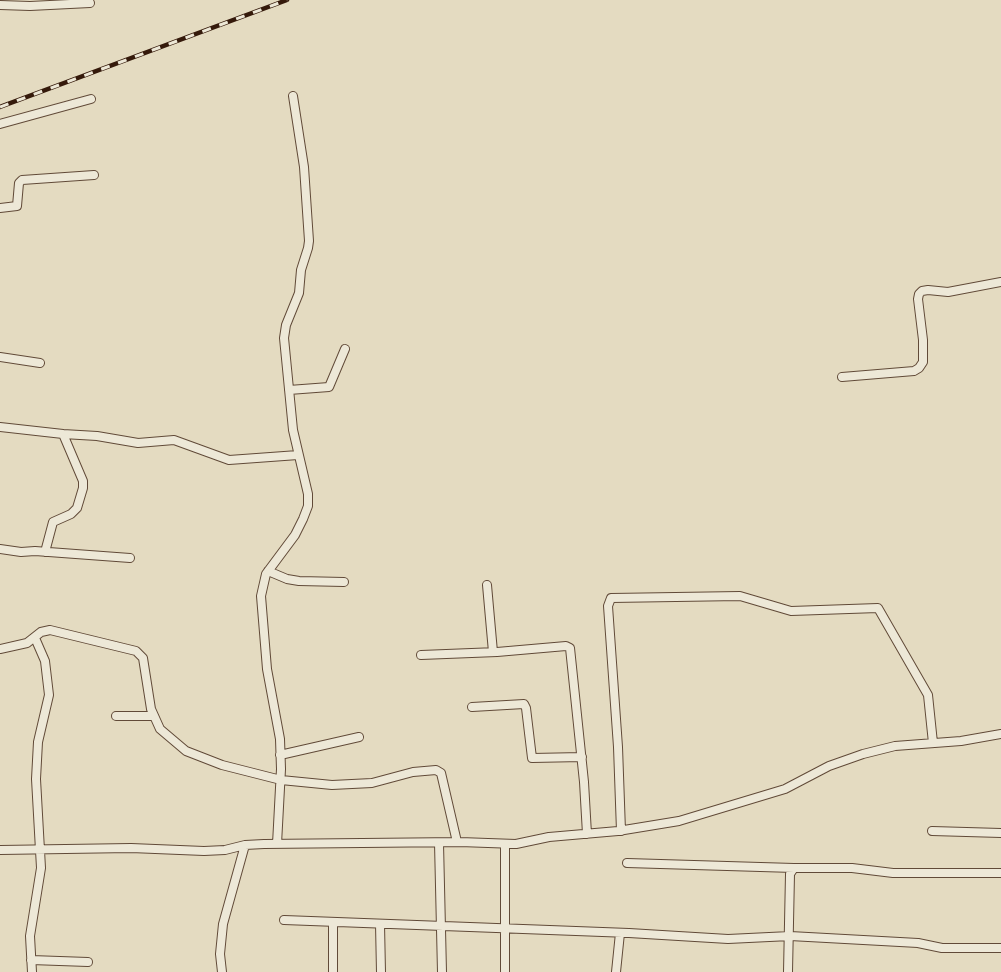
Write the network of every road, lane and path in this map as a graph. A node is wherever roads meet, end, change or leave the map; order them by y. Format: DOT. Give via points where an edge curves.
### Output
graph roads {
  1 [pos="90,3"];
  2 [pos="0,5"];
  3 [pos="293,96"];
  4 [pos="91,99"];
  5 [pos="0,124"];
  6 [pos="94,175"];
  7 [pos="0,208"];
  8 [pos="1001,282"];
  9 [pos="346,350"];
  10 [pos="0,357"];
  11 [pos="40,363"];
  12 [pos="842,377"];
  13 [pos="289,390"];
  14 [pos="0,427"];
  15 [pos="63,434"];
  16 [pos="298,455"];
  17 [pos="0,548"];
  18 [pos="45,552"];
  19 [pos="130,558"];
  20 [pos="268,571"];
  21 [pos="344,582"];
  22 [pos="487,585"];
  23 [pos="35,638"];
  24 [pos="0,649"];
  25 [pos="493,652"];
  26 [pos="421,655"];
  27 [pos="472,707"];
  28 [pos="116,716"];
  29 [pos="154,716"];
  30 [pos="1001,734"];
  31 [pos="359,737"];
  32 [pos="933,743"];
  33 [pos="280,755"];
  34 [pos="582,757"];
  35 [pos="281,780"];
  36 [pos="621,831"];
  37 [pos="932,831"];
  38 [pos="1001,833"];
  39 [pos="587,834"];
  40 [pos="457,842"];
  41 [pos="439,843"];
  42 [pos="277,844"];
  43 [pos="505,844"];
  44 [pos="245,845"];
  45 [pos="0,850"];
  46 [pos="41,850"];
  47 [pos="627,863"];
  48 [pos="794,868"];
  49 [pos="1001,873"];
  50 [pos="284,920"];
  51 [pos="333,922"];
  52 [pos="380,924"];
  53 [pos="441,927"];
  54 [pos="504,929"];
  55 [pos="620,933"];
  56 [pos="790,936"];
  57 [pos="1001,948"];
  58 [pos="31,960"];
  59 [pos="88,962"];
  60 [pos="32,972"];
  61 [pos="222,972"];
  62 [pos="333,972"];
  63 [pos="381,972"];
  64 [pos="442,972"];
  65 [pos="505,972"];
  66 [pos="616,972"];
  67 [pos="788,972"];
  1 -- 2 [label="street"];
  3 -- 13 [label="street" via="304,166 309,241 301,270 299,292 284,331"];
  4 -- 5 [label="street"];
  6 -- 7 [label="street" via="22,180 19,183 17,206"];
  8 -- 12 [label="street" via="948,292 922,291 918,299 923,340 923,362 920,368 914,371"];
  9 -- 13 [label="street" via="329,387"];
  10 -- 11 [label="street"];
  13 -- 16 [label="street"];
  14 -- 15 [label="street"];
  15 -- 16 [label="street" via="97,436 138,443 174,440 236,460"];
  15 -- 18 [label="street" via="83,485 74,512 53,522"];
  16 -- 20 [label="street" via="308,494 308,506 295,535"];
  17 -- 18 [label="street" via="21,552"];
  18 -- 19 [label="street"];
  20 -- 21 [label="street" via="289,580"];
  20 -- 33 [label="street" via="262,584 262,610 266,663 280,739"];
  22 -- 25 [label="street"];
  23 -- 24 [label="street" via="24,644"];
  23 -- 29 [label="street" via="41,632 50,630 139,652 143,658 149,701"];
  23 -- 46 [label="street" via="45,661 49,685 48,704 38,742 36,763"];
  25 -- 26 [label="street"];
  25 -- 34 [label="street" via="566,646 570,648"];
  27 -- 34 [label="street" via="524,704 532,758"];
  28 -- 29 [label="street"];
  29 -- 35 [label="street" via="164,734 193,755"];
  30 -- 32 [label="street" via="971,740"];
  31 -- 33 [label="street"];
  32 -- 36 [label="street" via="895,746 863,754 829,766 786,789 679,821"];
  32 -- 36 [label="street" via="928,694 878,608 791,611 740,596 611,598 608,606 618,740"];
  33 -- 35 [label="street"];
  34 -- 39 [label="street"];
  35 -- 40 [label="street" via="358,785 413,772 436,770 440,773"];
  35 -- 42 [label="street"];
  36 -- 39 [label="street"];
  37 -- 38 [label="street"];
  39 -- 43 [label="street"];
  40 -- 41 [label="street"];
  40 -- 43 [label="street"];
  41 -- 42 [label="street"];
  41 -- 53 [label="street"];
  42 -- 44 [label="street"];
  43 -- 54 [label="street"];
  44 -- 46 [label="street" via="225,850 204,851 131,848"];
  44 -- 61 [label="street" via="223,924 220,954"];
  45 -- 46 [label="street"];
  46 -- 58 [label="street" via="40,874 30,936"];
  47 -- 48 [label="street"];
  48 -- 49 [label="street" via="852,868 893,873"];
  48 -- 56 [label="street" via="790,874"];
  50 -- 51 [label="street"];
  51 -- 52 [label="street"];
  51 -- 62 [label="street"];
  52 -- 53 [label="street"];
  52 -- 63 [label="street"];
  53 -- 54 [label="street"];
  53 -- 64 [label="street"];
  54 -- 55 [label="street"];
  54 -- 65 [label="street"];
  55 -- 56 [label="street" via="728,939"];
  55 -- 66 [label="street"];
  56 -- 57 [label="street" via="918,943 942,948"];
  56 -- 67 [label="street"];
  58 -- 59 [label="street"];
  58 -- 60 [label="street"];
}
